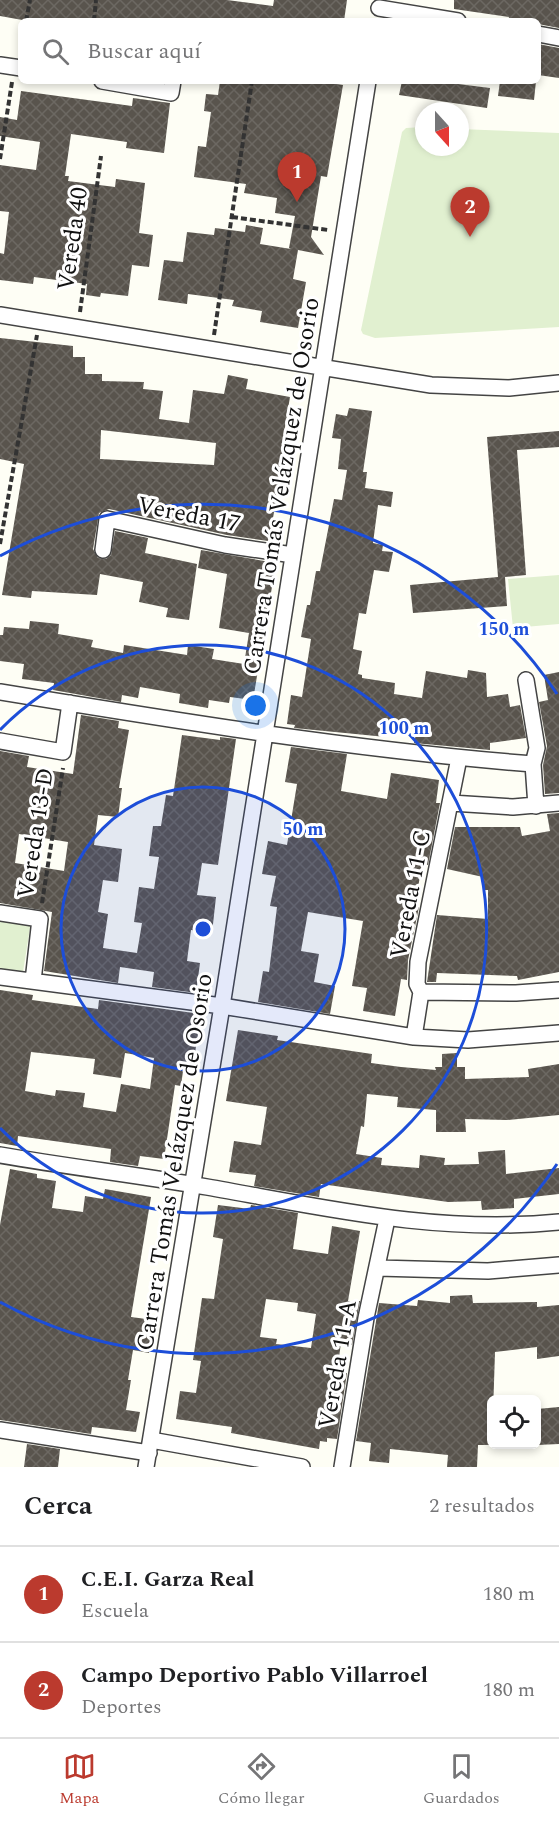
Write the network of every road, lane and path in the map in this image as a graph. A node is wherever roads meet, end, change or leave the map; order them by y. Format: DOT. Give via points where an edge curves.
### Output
graph roads {
  1 [pos="30,0"];
  2 [pos="96,0"];
  3 [pos="379,10"];
  4 [pos="27,18"];
  5 [pos="94,18"];
  6 [pos="436,18"];
  7 [pos="541,35"];
  8 [pos="559,38"];
  9 [pos="12,67"];
  10 [pos="119,84"];
  11 [pos="172,84"];
  12 [pos="252,84"];
  13 [pos="368,84"];
  14 [pos="101,156"];
  15 [pos="0,159"];
  16 [pos="232,217"];
  17 [pos="344,232"];
  18 [pos="0,315"];
  19 [pos="40,321"];
  20 [pos="78,328"];
  21 [pos="212,349"];
  22 [pos="323,367"];
  23 [pos="559,383"];
  24 [pos="0,544"];
  25 [pos="103,550"];
  26 [pos="293,555"];
  27 [pos="526,680"];
  28 [pos="0,692"];
  29 [pos="70,703"];
  30 [pos="265,733"];
  31 [pos="0,741"];
  32 [pos="63,752"];
  33 [pos="459,758"];
  34 [pos="533,764"];
  35 [pos="451,803"];
  36 [pos="559,803"];
  37 [pos="536,806"];
  38 [pos="0,913"];
  39 [pos="40,919"];
  40 [pos="0,977"];
  41 [pos="33,981"];
  42 [pos="559,990"];
  43 [pos="421,992"];
  44 [pos="222,1006"];
  45 [pos="559,1033"];
  46 [pos="414,1037"];
  47 [pos="0,1155"];
  48 [pos="193,1185"];
  49 [pos="387,1219"];
  50 [pos="559,1222"];
  51 [pos="559,1265"];
  52 [pos="378,1268"];
  53 [pos="0,1430"];
  54 [pos="149,1453"];
  55 [pos="302,1467"];
  56 [pos="342,1467"];
  1 -- 4 [label="path"];
  2 -- 5 [label="path"];
  3 -- 6 [label="street"];
  7 -- 8 [label="street"];
  9 -- 15 [label="path"];
  10 -- 11 [label="street" via="171,93"];
  12 -- 16 [label="path"];
  13 -- 17 [label="street, Carrera Tomás Velázquez de Osorio"];
  14 -- 20 [label="path, Vereda 40"];
  16 -- 17 [label="path"];
  16 -- 21 [label="path"];
  17 -- 22 [label="street, Carrera Tomás Velázquez de Osorio"];
  18 -- 19 [label="street"];
  19 -- 20 [label="street"];
  19 -- 24 [label="path"];
  20 -- 21 [label="street"];
  21 -- 22 [label="street"];
  22 -- 23 [label="street" via="431,385 480,388"];
  22 -- 26 [label="street, Carrera Tomás Velázquez de Osorio"];
  25 -- 26 [label="street, Vereda 17" via="107,519 225,545"];
  26 -- 30 [label="street, Carrera Tomás Velázquez de Osorio"];
  27 -- 34 [label="street" via="537,748"];
  28 -- 29 [label="street"];
  29 -- 30 [label="street"];
  29 -- 32 [label="street"];
  30 -- 33 [label="street"];
  30 -- 44 [label="street, Carrera Tomás Velázquez de Osorio"];
  31 -- 32 [label="street"];
  32 -- 39 [label="path, Vereda 13-D" via="65,761"];
  33 -- 34 [label="street"];
  33 -- 35 [label="street, Vereda 11-C"];
  34 -- 37 [label="street"];
  35 -- 37 [label="street"];
  35 -- 43 [label="street, Vereda 11-C" via="418,962 417,984"];
  36 -- 37 [label="street"];
  38 -- 39 [label="street"];
  39 -- 41 [label="street"];
  40 -- 41 [label="street"];
  41 -- 44 [label="street"];
  42 -- 43 [label="street"];
  43 -- 46 [label="street, Vereda 11-C"];
  44 -- 46 [label="street"];
  44 -- 48 [label="street, Carrera Tomás Velázquez de Osorio"];
  45 -- 46 [label="street" via="468,1040"];
  47 -- 48 [label="street"];
  48 -- 49 [label="street"];
  48 -- 54 [label="street, Carrera Tomás Velázquez de Osorio"];
  49 -- 50 [label="street" via="495,1227"];
  49 -- 52 [label="street, Vereda 11-A"];
  51 -- 52 [label="street" via="488,1271"];
  52 -- 56 [label="street, Vereda 11-A"];
  53 -- 54 [label="street"];
  54 -- 55 [label="street"];
}
